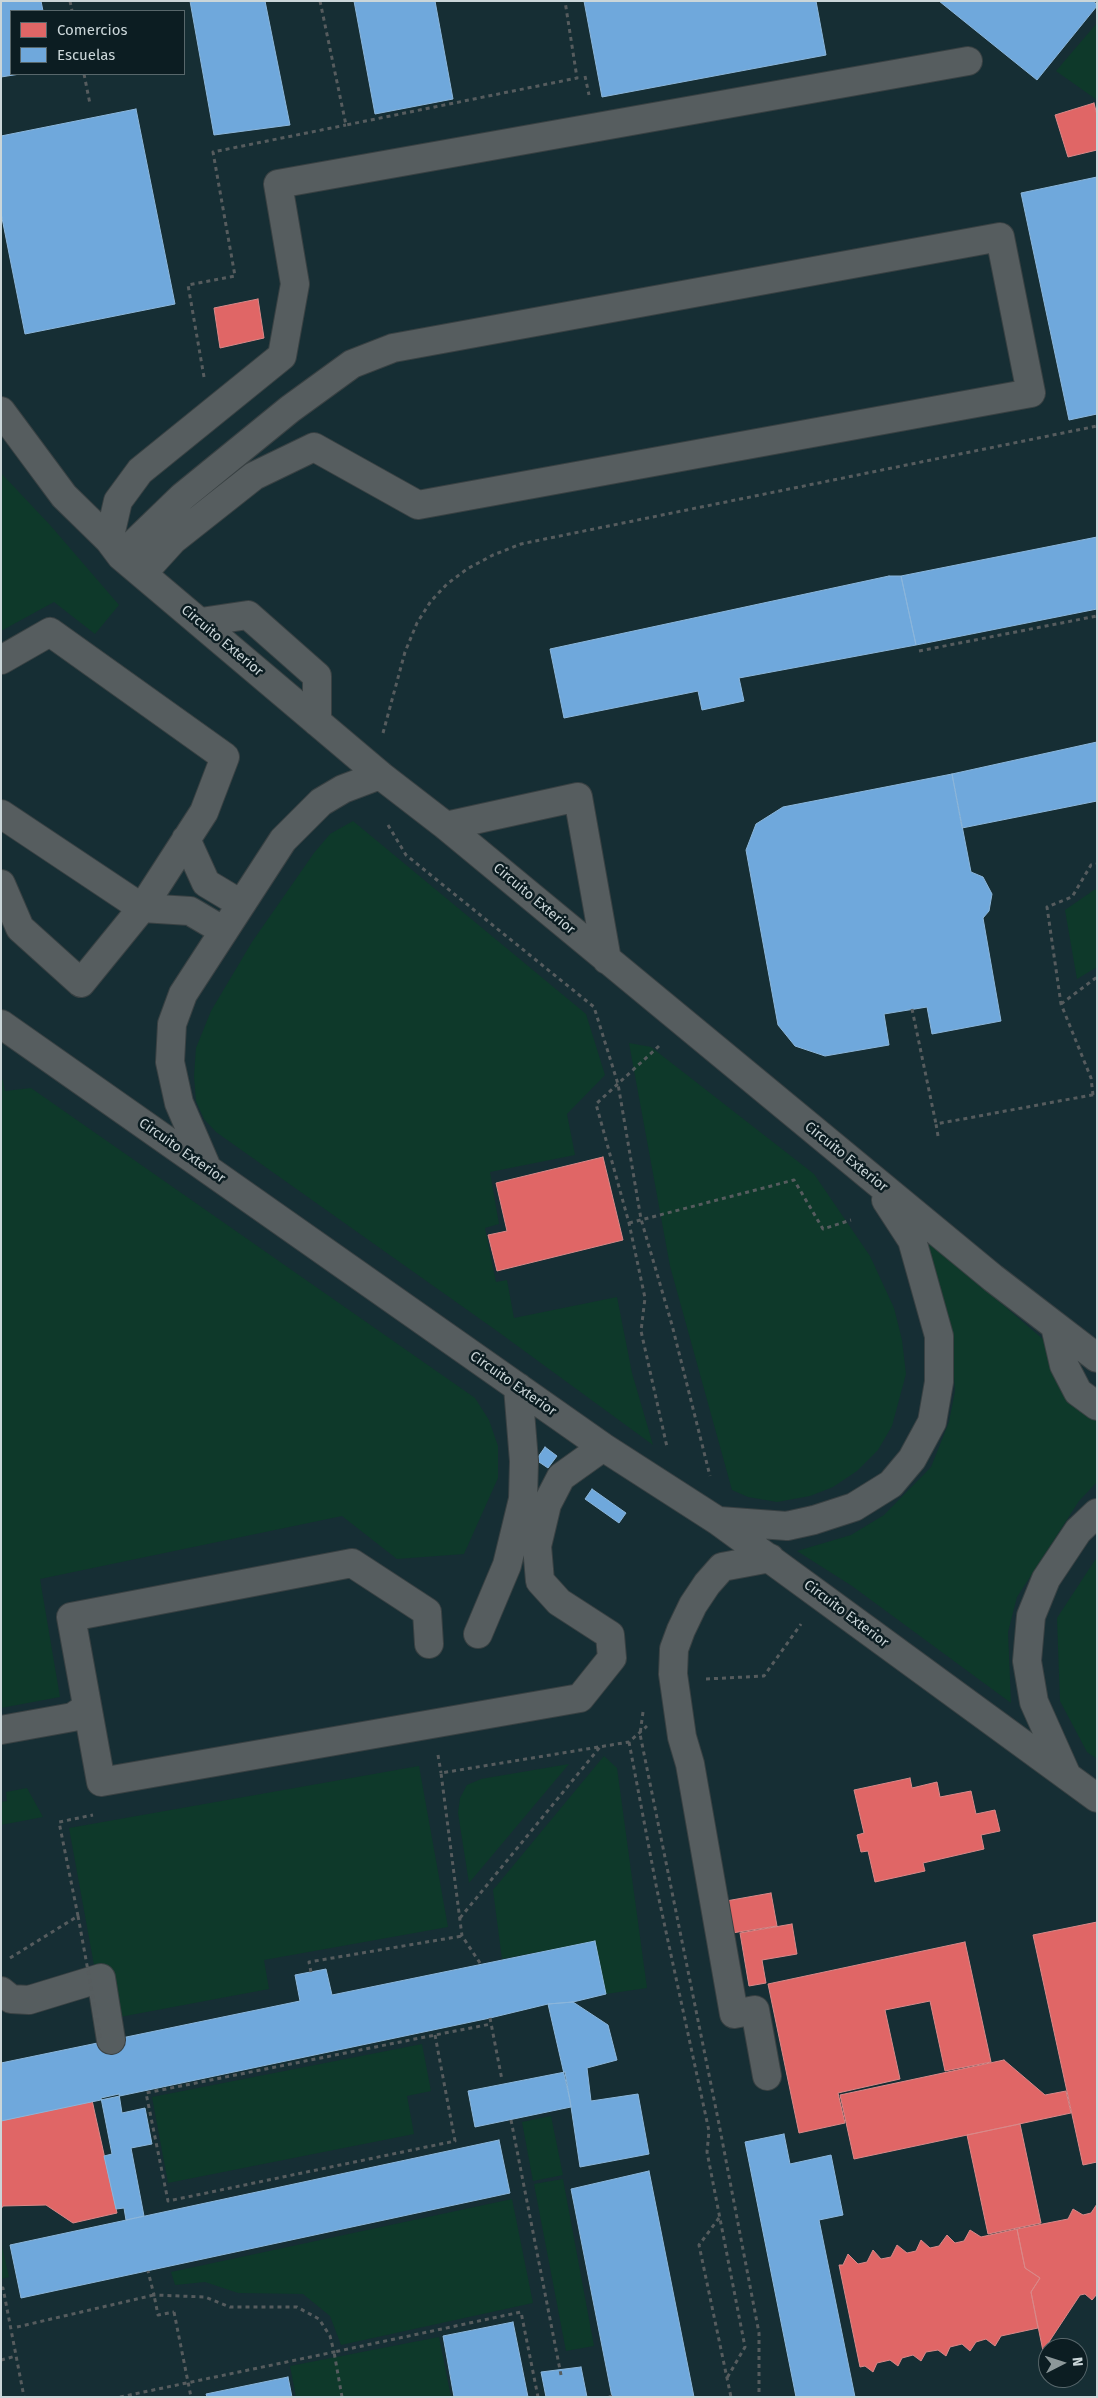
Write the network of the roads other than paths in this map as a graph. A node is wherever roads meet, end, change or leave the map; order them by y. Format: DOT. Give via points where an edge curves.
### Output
graph roads {
  1 [pos="968,61"];
  2 [pos="1,410"];
  3 [pos="115,548"];
  4 [pos="143,573"];
  5 [pos="201,622"];
  6 [pos="1,660"];
  7 [pos="318,722"];
  8 [pos="380,775"];
  9 [pos="1,814"];
  10 [pos="446,826"];
  11 [pos="186,839"];
  12 [pos="1,884"];
  13 [pos="241,904"];
  14 [pos="142,908"];
  15 [pos="224,931"];
  16 [pos="607,960"];
  17 [pos="8,1035"];
  18 [pos="207,1168"];
  19 [pos="873,1179"];
  20 [pos="1055,1326"];
  21 [pos="1097,1358"];
  22 [pos="518,1387"];
  23 [pos="1097,1406"];
  24 [pos="603,1447"];
  25 [pos="1097,1513"];
  26 [pos="718,1521"];
  27 [pos="770,1558"];
  28 [pos="478,1634"];
  29 [pos="429,1644"];
  30 [pos="87,1707"];
  31 [pos="1,1730"];
  32 [pos="1068,1777"];
  33 [pos="1097,1798"];
  34 [pos="1,1991"];
  35 [pos="106,2041"];
  36 [pos="767,2076"];
  1 -- 3 [label="street" via="278,184 295,284 282,356 140,471 118,501"];
  2 -- 3 [label="street, Circuito Exterior" via="64,496"];
  3 -- 4 [label="street, Circuito Exterior"];
  3 -- 4 [label="street" via="290,408 352,364 393,348 1000,237 1031,393 418,505 314,447 254,476 173,540"];
  4 -- 5 [label="street, Circuito Exterior"];
  5 -- 7 [label="street, Circuito Exterior"];
  5 -- 7 [label="street" via="248,615 317,676"];
  6 -- 11 [label="street" via="50,632 225,757 204,812"];
  7 -- 8 [label="street, Circuito Exterior"];
  8 -- 10 [label="street, Circuito Exterior"];
  8 -- 13 [label="street" via="343,789 321,802 283,840"];
  9 -- 14 [label="street"];
  10 -- 16 [label="street, Circuito Exterior"];
  10 -- 16 [label="street" via="578,797"];
  11 -- 13 [label="street" via="206,883"];
  11 -- 14 [label="street"];
  12 -- 14 [label="street" via="20,928 81,983"];
  13 -- 15 [label="street"];
  14 -- 15 [label="street" via="190,911"];
  15 -- 18 [label="street" via="183,994 172,1024 170,1062 179,1103"];
  16 -- 19 [label="street, Circuito Exterior"];
  17 -- 18 [label="street, Circuito Exterior"];
  18 -- 22 [label="street, Circuito Exterior"];
  19 -- 20 [label="street, Circuito Exterior"];
  19 -- 26 [label="street" via="912,1240 939,1336 939,1382 932,1422 900,1475 884,1490 854,1507 787,1526"];
  20 -- 21 [label="street, Circuito Exterior"];
  20 -- 23 [label="street" via="1064,1365 1078,1392"];
  22 -- 24 [label="street, Circuito Exterior"];
  22 -- 28 [label="street" via="524,1461 523,1499 507,1566"];
  24 -- 26 [label="street, Circuito Exterior"];
  24 -- 30 [label="street" via="561,1477 547,1504 537,1546 540,1581 559,1602 610,1635 612,1658 580,1698 101,1782"];
  25 -- 32 [label="street" via="1078,1531 1046,1579 1031,1616 1027,1661 1034,1702"];
  26 -- 27 [label="street, Circuito Exterior"];
  27 -- 32 [label="street, Circuito Exterior"];
  27 -- 36 [label="street" via="722,1567 707,1584 681,1630 674,1649 672,1674 734,2014 754,2010"];
  29 -- 30 [label="street" via="427,1612 352,1563 71,1617"];
  30 -- 31 [label="street" via="73,1717"];
  32 -- 33 [label="street, Circuito Exterior"];
  34 -- 35 [label="street" via="11,1999 29,2000 101,1978"];
}
